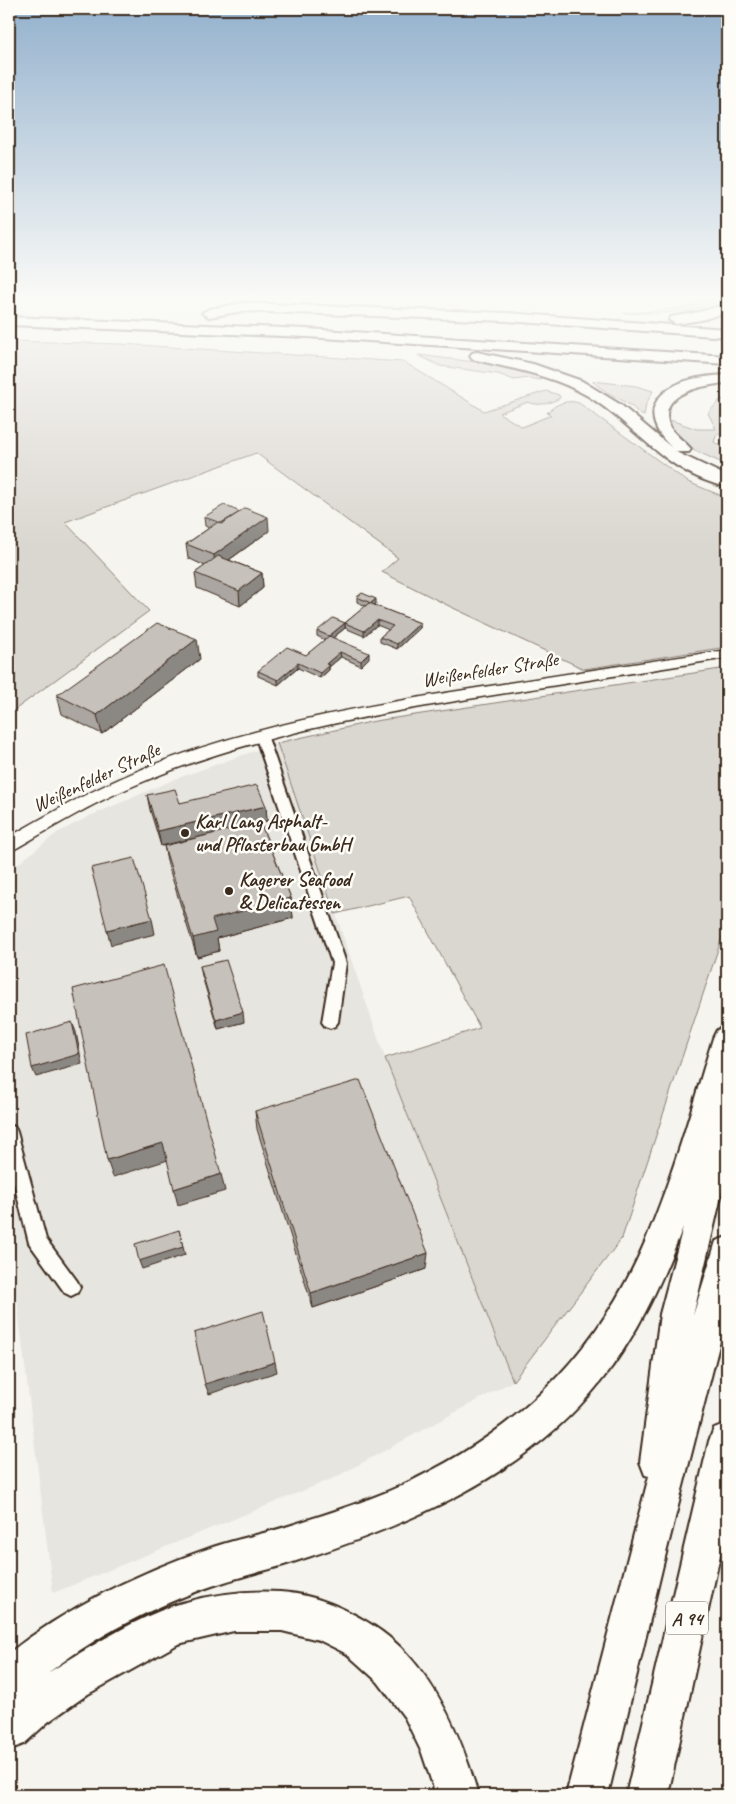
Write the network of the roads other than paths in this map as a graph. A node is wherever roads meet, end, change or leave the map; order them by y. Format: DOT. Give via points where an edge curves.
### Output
graph roads {
  1 [pos="566,380"];
  2 [pos="709,380"];
  3 [pos="727,472"];
  4 [pos="727,482"];
  5 [pos="727,654"];
  6 [pos="261,735"];
  7 [pos="9,845"];
  8 [pos="330,1022"];
  9 [pos="727,1038"];
  10 [pos="727,1110"];
  11 [pos="9,1132"];
  12 [pos="727,1252"];
  13 [pos="71,1287"];
  14 [pos="727,1441"];
  15 [pos="644,1565"];
  16 [pos="9,1678"];
  17 [pos="9,1729"];
  18 [pos="457,1795"];
  19 [pos="587,1795"];
  20 [pos="647,1795"];
  1 -- 4 [label="highway" via="580,385 618,410 671,455"];
  2 -- 3 [label="highway" via="686,386 671,395 661,408 659,421 671,440"];
  5 -- 6 [label="street, Weißenfelder Straße" via="356,713"];
  6 -- 7 [label="street, Weißenfelder Straße" via="142,776 68,811"];
  6 -- 8 [label="street" via="339,963"];
  9 -- 16 [label="highway" via="662,1240 628,1309 588,1370 557,1402 516,1438 468,1470 413,1499 283,1547 212,1567 134,1600 88,1622"];
  10 -- 15 [label="highway" via="677,1314"];
  11 -- 13 [label="street" via="38,1243"];
  12 -- 15 [label="highway, A 94"];
  14 -- 20 [label="highway, A 94"];
  15 -- 19 [label="highway, A 94"];
  17 -- 18 [label="highway" via="32,1708 86,1671 180,1623 224,1613 268,1609 314,1616 346,1629 395,1670 417,1700 441,1744"];
}
